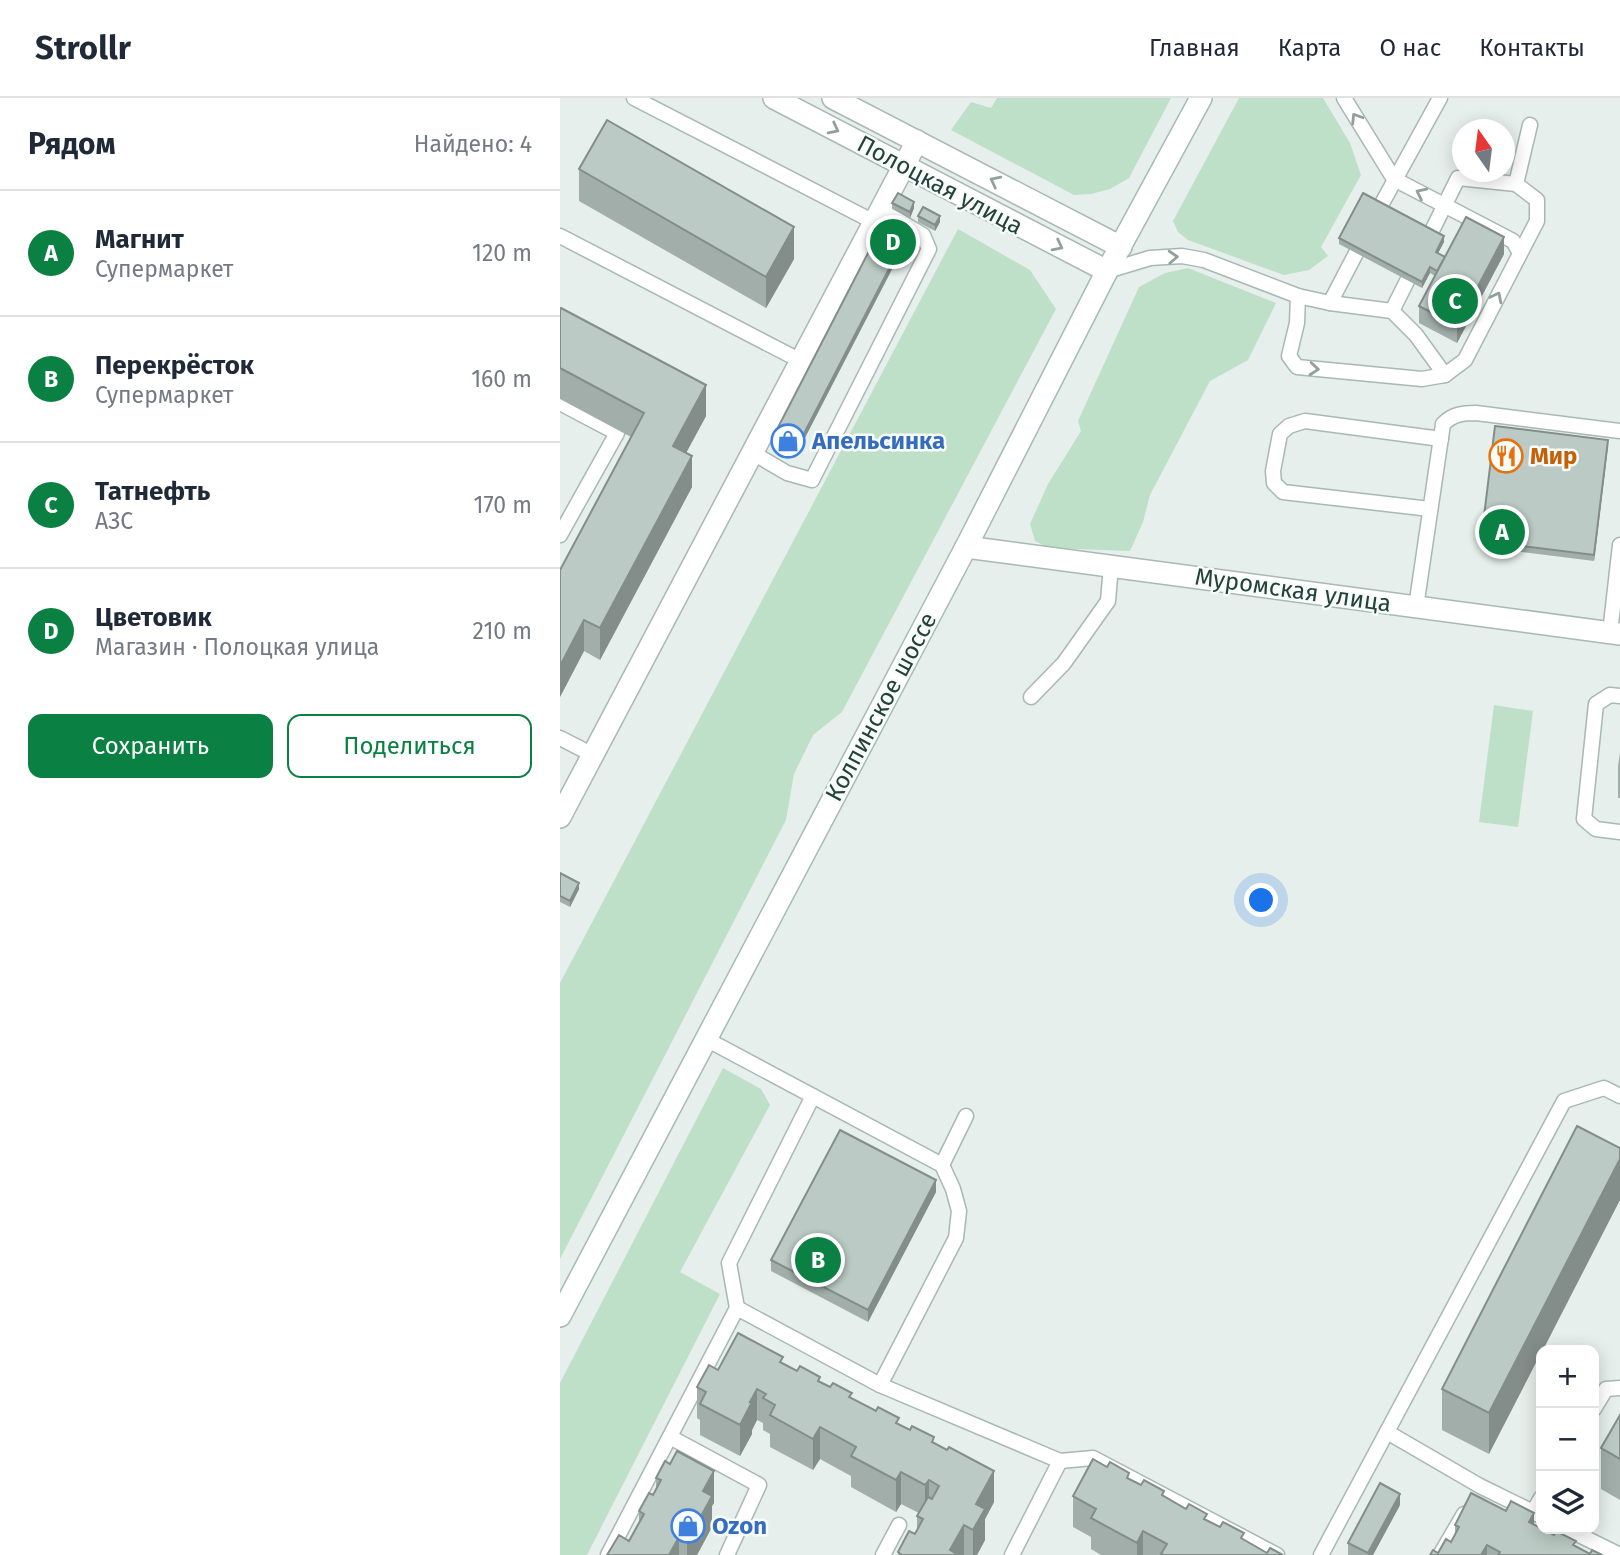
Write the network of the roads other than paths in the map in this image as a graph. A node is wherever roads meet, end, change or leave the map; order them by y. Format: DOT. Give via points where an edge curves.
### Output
graph roads {
  1 [pos="634,98"];
  2 [pos="774,98"];
  3 [pos="833,98"];
  4 [pos="1201,98"];
  5 [pos="1344,98"];
  6 [pos="1440,98"];
  7 [pos="1530,125"];
  8 [pos="917,141"];
  9 [pos="904,166"];
  10 [pos="1394,179"];
  11 [pos="1516,184"];
  12 [pos="1446,205"];
  13 [pos="878,216"];
  14 [pos="560,236"];
  15 [pos="1121,247"];
  16 [pos="1520,253"];
  17 [pos="1107,271"];
  18 [pos="1298,296"];
  19 [pos="1330,303"];
  20 [pos="1392,311"];
  21 [pos="801,360"];
  22 [pos="1445,375"];
  23 [pos="560,403"];
  24 [pos="1620,431"];
  25 [pos="1441,439"];
  26 [pos="753,453"];
  27 [pos="1430,509"];
  28 [pos="560,535"];
  29 [pos="1620,545"];
  30 [pos="966,547"];
  31 [pos="1111,566"];
  32 [pos="1416,607"];
  33 [pos="1615,634"];
  34 [pos="1620,696"];
  35 [pos="1031,697"];
  36 [pos="560,738"];
  37 [pos="593,755"];
  38 [pos="560,817"];
  39 [pos="1620,832"];
  40 [pos="706,1038"];
  41 [pos="813,1096"];
  42 [pos="1620,1096"];
  43 [pos="966,1116"];
  44 [pos="942,1165"];
  45 [pos="737,1308"];
  46 [pos="560,1316"];
  47 [pos="880,1385"];
  48 [pos="1620,1388"];
  49 [pos="1595,1408"];
  50 [pos="1387,1432"];
  51 [pos="670,1437"];
  52 [pos="1060,1461"];
  53 [pos="1480,1486"];
  54 [pos="1536,1514"];
  55 [pos="899,1525"];
  56 [pos="1577,1534"];
  57 [pos="608,1555"];
  58 [pos="727,1555"];
  59 [pos="883,1555"];
  60 [pos="1012,1555"];
  61 [pos="1277,1555"];
  62 [pos="1321,1555"];
  63 [pos="1440,1555"];
  64 [pos="1620,1555"];
  1 -- 13 [label="lane"];
  2 -- 9 [label="street, Полоцкая улица, one-way"];
  3 -- 8 [label="street, Полоцкая улица"];
  4 -- 15 [label="street, Колпинское шоссе"];
  10 -- 5 [label="lane, one-way"];
  6 -- 10 [label="lane"];
  7 -- 11 [label="lane"];
  8 -- 9 [label="street"];
  15 -- 8 [label="street, Полоцкая улица, one-way"];
  9 -- 13 [label="street"];
  9 -- 17 [label="street, Полоцкая улица, one-way"];
  12 -- 10 [label="lane, one-way"];
  10 -- 19 [label="lane"];
  11 -- 12 [label="lane" via="1458,178"];
  11 -- 16 [label="lane" via="1537,200 1537,221"];
  12 -- 16 [label="lane" via="1513,241"];
  12 -- 20 [label="lane"];
  13 -- 21 [label="street"];
  13 -- 26 [label="lane" via="923,235 929,248 812,480 787,473"];
  14 -- 21 [label="lane"];
  15 -- 17 [label="street, Колпинское шоссе"];
  22 -- 16 [label="lane, one-way" via="1465,360"];
  17 -- 18 [label="lane, one-way" via="1150,258 1182,256"];
  17 -- 30 [label="street, Колпинское шоссе"];
  18 -- 19 [label="lane"];
  18 -- 22 [label="lane, one-way" via="1289,356 1297,367 1422,379"];
  19 -- 20 [label="lane"];
  20 -- 22 [label="lane"];
  21 -- 26 [label="street"];
  23 -- 28 [label="lane" via="618,433"];
  24 -- 25 [label="lane" via="1462,413 1443,424"];
  25 -- 27 [label="lane"];
  25 -- 27 [label="lane" via="1305,421 1280,434 1273,471 1283,492"];
  26 -- 37 [label="street"];
  27 -- 32 [label="lane"];
  29 -- 33 [label="lane"];
  30 -- 31 [label="street, Муромская улица"];
  30 -- 40 [label="street, Колпинское шоссе"];
  31 -- 32 [label="street, Муромская улица"];
  31 -- 35 [label="lane" via="1108,601 1064,663"];
  32 -- 33 [label="street, Муромская улица"];
  34 -- 39 [label="lane" via="1610,695 1596,704 1584,818 1597,830"];
  36 -- 37 [label="lane"];
  37 -- 38 [label="street"];
  40 -- 41 [label="lane"];
  40 -- 46 [label="street, Колпинское шоссе"];
  41 -- 44 [label="lane"];
  41 -- 45 [label="lane" via="729,1263"];
  42 -- 50 [label="lane" via="1604,1088 1564,1101"];
  43 -- 44 [label="lane"];
  44 -- 47 [label="lane" via="959,1212 956,1238"];
  45 -- 47 [label="lane"];
  45 -- 51 [label="lane"];
  47 -- 52 [label="lane"];
  48 -- 49 [label="lane" via="1606,1389"];
  50 -- 53 [label="lane"];
  50 -- 62 [label="lane"];
  51 -- 57 [label="lane"];
  51 -- 58 [label="lane" via="759,1485"];
  52 -- 60 [label="lane"];
  52 -- 61 [label="lane" via="1093,1458"];
  53 -- 54 [label="lane"];
  53 -- 63 [label="lane"];
  55 -- 59 [label="lane"];
  56 -- 64 [label="lane"];
}
